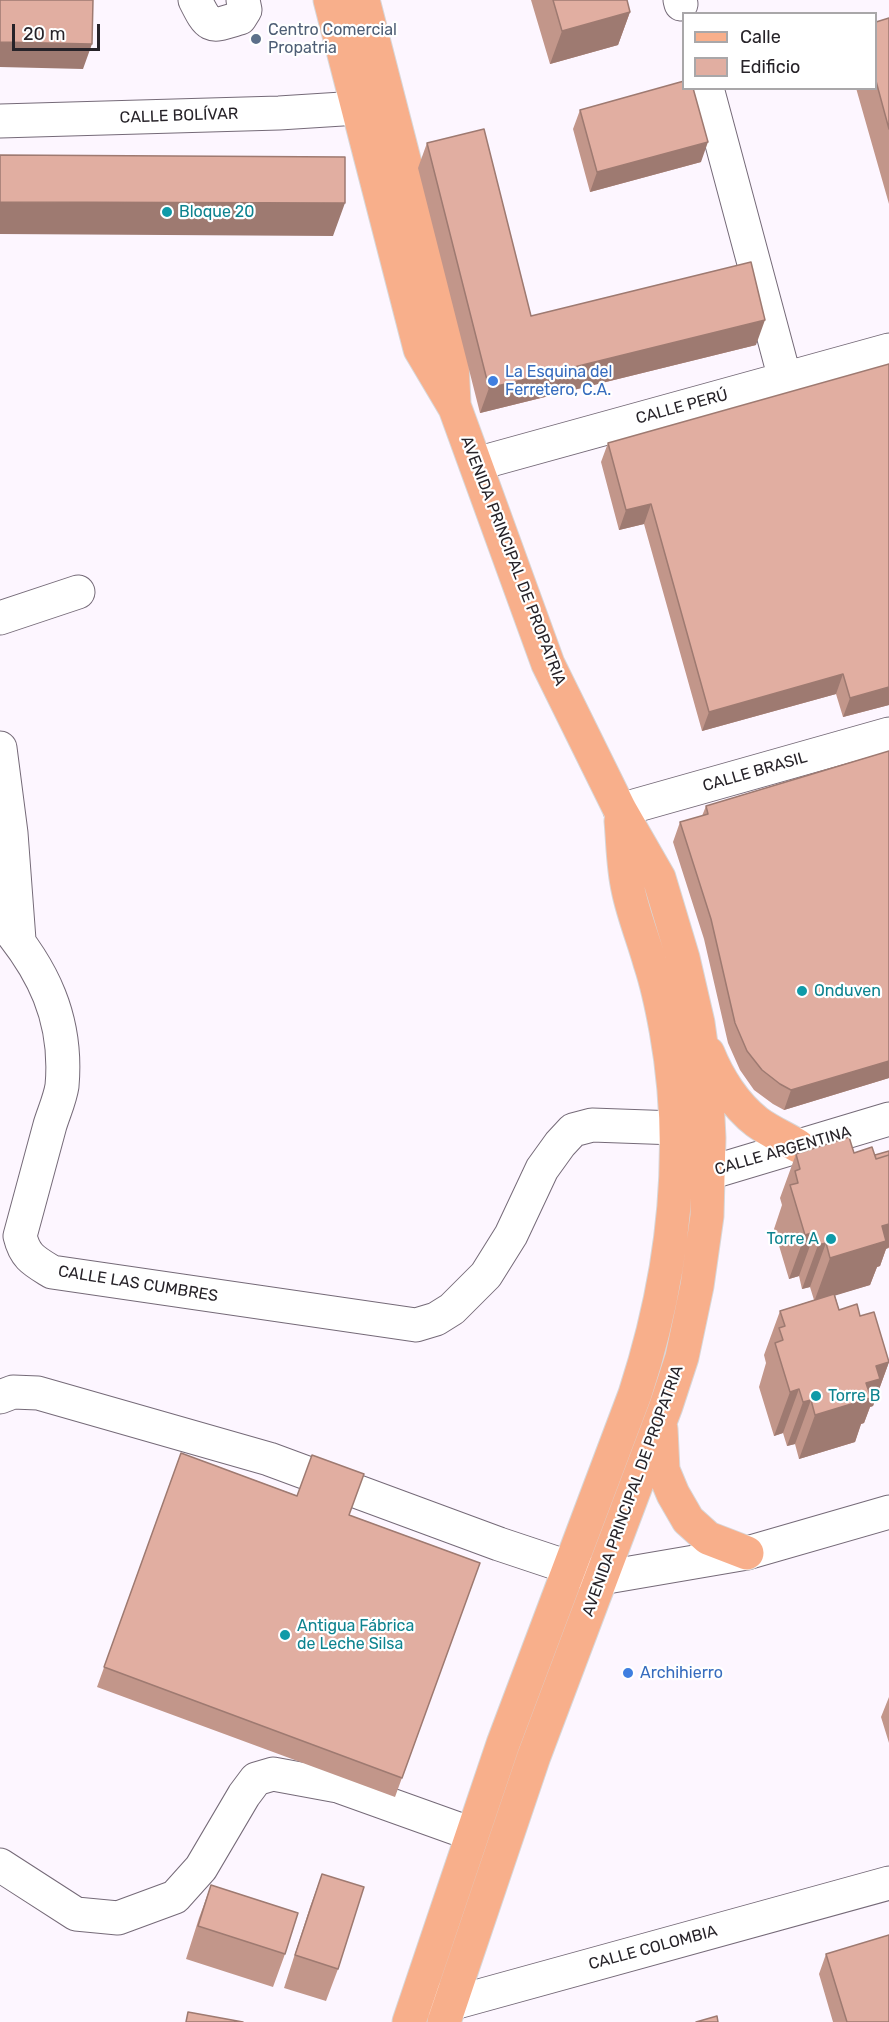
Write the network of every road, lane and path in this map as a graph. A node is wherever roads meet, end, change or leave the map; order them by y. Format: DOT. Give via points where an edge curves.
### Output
graph roads {
  1 [pos="195,0"];
  2 [pos="243,0"];
  3 [pos="330,0"];
  4 [pos="363,0"];
  5 [pos="708,90"];
  6 [pos="358,108"];
  7 [pos="0,121"];
  8 [pos="889,350"];
  9 [pos="785,379"];
  10 [pos="455,408"];
  11 [pos="476,464"];
  12 [pos="78,592"];
  13 [pos="0,618"];
  14 [pos="889,734"];
  15 [pos="0,748"];
  16 [pos="620,810"];
  17 [pos="9,930"];
  18 [pos="698,1023"];
  19 [pos="889,1119"];
  20 [pos="676,1128"];
  21 [pos="798,1146"];
  22 [pos="676,1171"];
  23 [pos="709,1173"];
  24 [pos="646,1360"];
  25 [pos="678,1369"];
  26 [pos="0,1397"];
  27 [pos="660,1422"];
  28 [pos="889,1512"];
  29 [pos="747,1553"];
  30 [pos="569,1568"];
  31 [pos="601,1578"];
  32 [pos="472,1834"];
  33 [pos="0,1865"];
  34 [pos="889,1883"];
  35 [pos="414,2008"];
  36 [pos="447,2013"];
  1 -- 2 [label="street" via="205,19 215,25 240,18 245,10"];
  3 -- 6 [label="main road, AVENIDA PRINCIPAL DE PROPATRIA"];
  4 -- 10 [label="main road, AVENIDA PRINCIPAL DE PROPATRIA" via="451,342"];
  5 -- 9 [label="street"];
  6 -- 7 [label="street, CALLE BOLÍVAR"];
  6 -- 10 [label="main road, AVENIDA PRINCIPAL DE PROPATRIA" via="420,349"];
  8 -- 9 [label="street, CALLE PERÚ"];
  9 -- 11 [label="street, CALLE PERÚ"];
  10 -- 11 [label="main road, AVENIDA PRINCIPAL DE PROPATRIA"];
  11 -- 16 [label="main road, AVENIDA PRINCIPAL DE PROPATRIA" via="548,664"];
  12 -- 13 [label="street"];
  14 -- 16 [label="street, CALLE BRASIL"];
  15 -- 17 [label="street, CALLE LAS CUMBRES" via="11,832"];
  16 -- 18 [label="main road, AVENIDA PRINCIPAL DE PROPATRIA" via="659,878"];
  16 -- 20 [label="main road, AVENIDA PRINCIPAL DE PROPATRIA" via="628,888 666,1029"];
  17 -- 20 [label="street, CALLE LAS CUMBRES" via="41,975 55,1009 63,1044 62,1088 20,1236 30,1259 52,1272 416,1325 452,1309 486,1275 511,1235 543,1169 573,1130 592,1125"];
  18 -- 21 [label="main road" via="714,1069 733,1097 757,1122"];
  18 -- 23 [label="main road, AVENIDA PRINCIPAL DE PROPATRIA" via="706,1079"];
  19 -- 21 [label="street, CALLE ARGENTINA"];
  20 -- 22 [label="main road, AVENIDA PRINCIPAL DE PROPATRIA"];
  21 -- 23 [label="street, CALLE ARGENTINA"];
  22 -- 23 [label="street, CALLE ARGENTINA"];
  22 -- 24 [label="main road, AVENIDA PRINCIPAL DE PROPATRIA" via="665,1280"];
  23 -- 25 [label="main road, AVENIDA PRINCIPAL DE PROPATRIA" via="699,1274"];
  24 -- 25 [label="main road"];
  24 -- 30 [label="main road, AVENIDA PRINCIPAL DE PROPATRIA"];
  25 -- 27 [label="main road, AVENIDA PRINCIPAL DE PROPATRIA"];
  26 -- 30 [label="street" via="13,1392 39,1393 269,1459"];
  27 -- 29 [label="main road" via="663,1470 688,1520 708,1538"];
  27 -- 31 [label="main road, AVENIDA PRINCIPAL DE PROPATRIA"];
  28 -- 29 [label="street"];
  29 -- 31 [label="street"];
  30 -- 31 [label="street"];
  30 -- 32 [label="main road, AVENIDA PRINCIPAL DE PROPATRIA"];
  31 -- 36 [label="main road, AVENIDA PRINCIPAL DE PROPATRIA" via="534,1756"];
  32 -- 33 [label="street" via="338,1786 273,1774 256,1779 201,1868 175,1897 118,1918 76,1914"];
  32 -- 35 [label="main road, AVENIDA PRINCIPAL DE PROPATRIA"];
  34 -- 36 [label="street, CALLE COLOMBIA"];
  35 -- 36 [label="street"];
}
